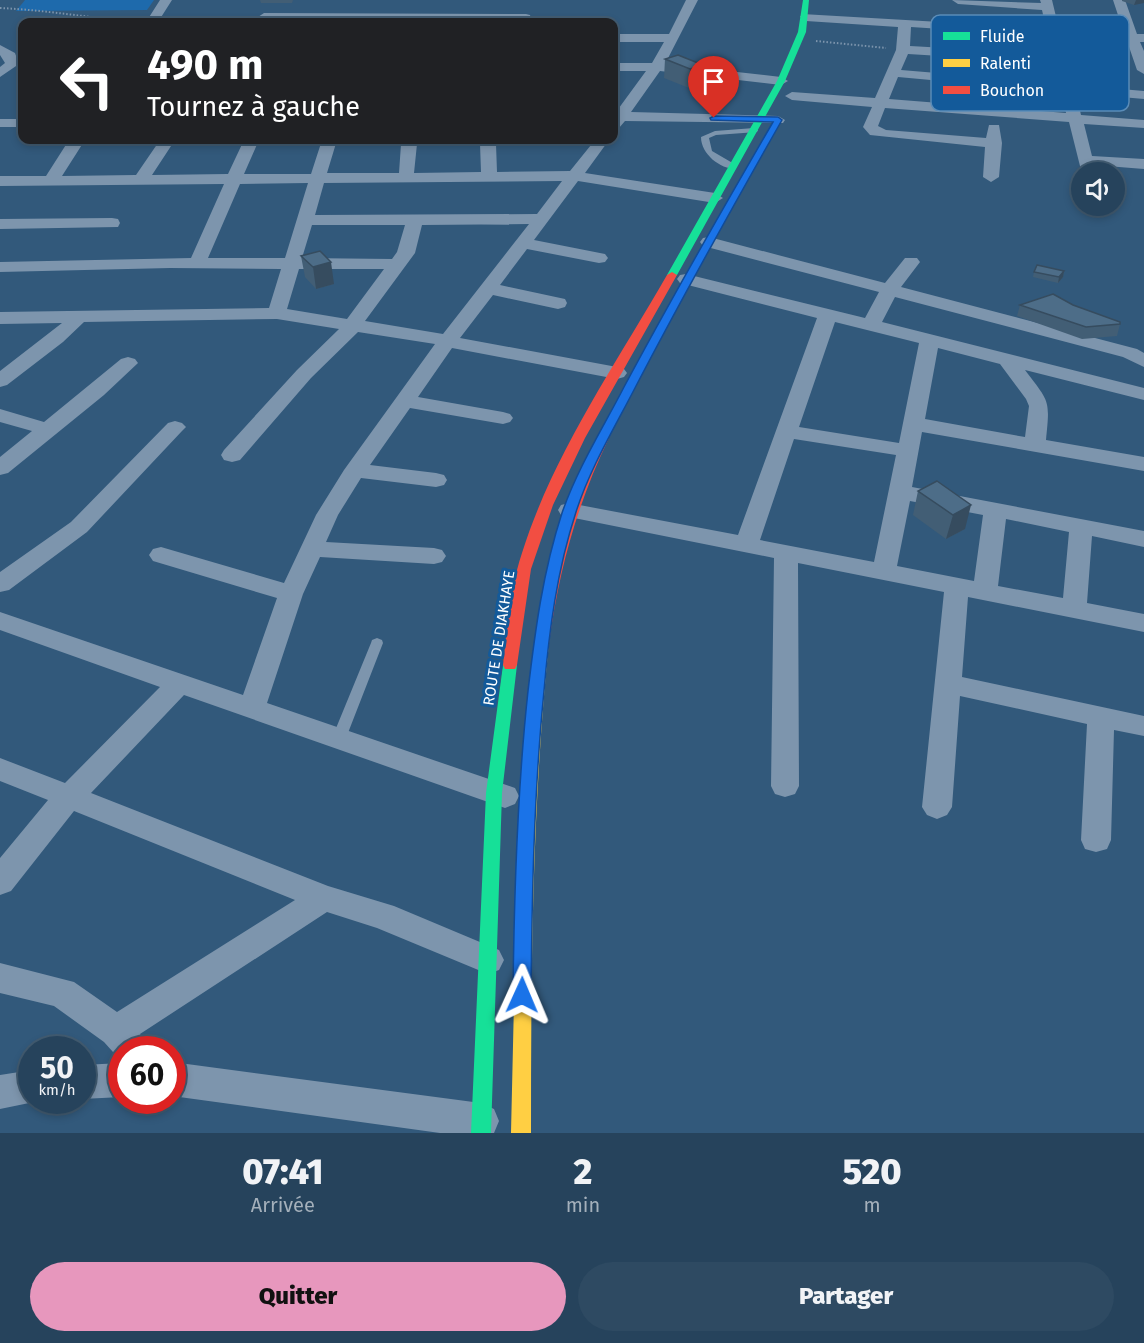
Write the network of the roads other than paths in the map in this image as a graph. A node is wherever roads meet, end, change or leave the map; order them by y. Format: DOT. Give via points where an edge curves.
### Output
graph roads {
  1 [pos="166,0"];
  2 [pos="302,0"];
  3 [pos="692,0"];
  4 [pos="806,0"];
  5 [pos="819,0"];
  6 [pos="946,0"];
  7 [pos="958,0"];
  8 [pos="1047,4"];
  9 [pos="947,15"];
  10 [pos="264,16"];
  11 [pos="367,16"];
  12 [pos="1129,16"];
  13 [pos="296,17"];
  14 [pos="812,17"];
  15 [pos="155,18"];
  16 [pos="526,18"];
  17 [pos="905,23"];
  18 [pos="931,25"];
  19 [pos="618,38"];
  20 [pos="673,38"];
  21 [pos="1139,38"];
  22 [pos="815,41"];
  23 [pos="0,49"];
  24 [pos="903,50"];
  25 [pos="931,51"];
  26 [pos="656,67"];
  27 [pos="618,68"];
  28 [pos="1144,68"];
  29 [pos="7,69"];
  30 [pos="894,73"];
  31 [pos="931,76"];
  32 [pos="781,81"];
  33 [pos="794,91"];
  34 [pos="1129,94"];
  35 [pos="1144,95"];
  36 [pos="880,104"];
  37 [pos="931,108"];
  38 [pos="980,111"];
  39 [pos="1075,111"];
  40 [pos="994,112"];
  41 [pos="618,116"];
  42 [pos="1077,118"];
  43 [pos="618,119"];
  44 [pos="0,123"];
  45 [pos="18,123"];
  46 [pos="758,124"];
  47 [pos="1144,124"];
  48 [pos="776,125"];
  49 [pos="994,143"];
  50 [pos="74,144"];
  51 [pos="164,144"];
  52 [pos="249,144"];
  53 [pos="328,144"];
  54 [pos="409,144"];
  55 [pos="488,144"];
  56 [pos="599,144"];
  57 [pos="1087,162"];
  58 [pos="1144,164"];
  59 [pos="1125,165"];
  60 [pos="733,167"];
  61 [pos="574,176"];
  62 [pos="406,177"];
  63 [pos="489,177"];
  64 [pos="992,177"];
  65 [pos="318,178"];
  66 [pos="233,179"];
  67 [pos="51,180"];
  68 [pos="141,180"];
  69 [pos="0,181"];
  70 [pos="715,198"];
  71 [pos="415,219"];
  72 [pos="540,219"];
  73 [pos="305,220"];
  74 [pos="0,224"];
  75 [pos="112,224"];
  76 [pos="709,242"];
  77 [pos="522,243"];
  78 [pos="599,258"];
  79 [pos="911,262"];
  80 [pos="292,263"];
  81 [pos="197,264"];
  82 [pos="399,264"];
  83 [pos="0,267"];
  84 [pos="686,279"];
  85 [pos="487,288"];
  86 [pos="890,289"];
  87 [pos="558,303"];
  88 [pos="277,313"];
  89 [pos="828,315"];
  90 [pos="80,316"];
  91 [pos="0,318"];
  92 [pos="871,325"];
  93 [pos="353,326"];
  94 [pos="930,339"];
  95 [pos="446,342"];
  96 [pos="1008,361"];
  97 [pos="1144,361"];
  98 [pos="128,363"];
  99 [pos="617,373"];
  100 [pos="0,381"];
  101 [pos="1144,394"];
  102 [pos="405,400"];
  103 [pos="0,415"];
  104 [pos="503,418"];
  105 [pos="915,424"];
  106 [pos="610,425"];
  107 [pos="175,427"];
  108 [pos="46,429"];
  109 [pos="787,431"];
  110 [pos="1035,445"];
  111 [pos="909,451"];
  112 [pos="232,455"];
  113 [pos="1144,464"];
  114 [pos="0,468"];
  115 [pos="355,470"];
  116 [pos="436,480"];
  117 [pos="902,492"];
  118 [pos="570,510"];
  119 [pos="995,512"];
  120 [pos="1081,528"];
  121 [pos="1144,539"];
  122 [pos="746,545"];
  123 [pos="312,549"];
  124 [pos="786,553"];
  125 [pos="161,555"];
  126 [pos="434,556"];
  127 [pos="884,573"];
  128 [pos="0,585"];
  129 [pos="957,587"];
  130 [pos="985,591"];
  131 [pos="291,594"];
  132 [pos="1074,609"];
  133 [pos="0,621"];
  134 [pos="1144,623"];
  135 [pos="377,643"];
  136 [pos="180,682"];
  137 [pos="948,684"];
  138 [pos="252,708"];
  139 [pos="1101,718"];
  140 [pos="1144,726"];
  141 [pos="339,738"];
  142 [pos="0,768"];
  143 [pos="785,786"];
  144 [pos="494,793"];
  145 [pos="72,796"];
  146 [pos="527,803"];
  147 [pos="936,807"];
  148 [pos="1096,840"];
  149 [pos="0,882"];
  150 [pos="324,898"];
  151 [pos="488,960"];
  152 [pos="0,978"];
  153 [pos="119,1036"];
  154 [pos="130,1036"];
  155 [pos="186,1081"];
  156 [pos="18,1089"];
  157 [pos="0,1092"];
  158 [pos="481,1127"];
  159 [pos="521,1133"];
  1 -- 15 [label="street"];
  2 -- 13 [label="street"];
  3 -- 20 [label="street"];
  4 -- 14 [label="main road, ROUTE DE DIAKHAYE"];
  5 -- 14 [label="main road, ROUTE DE DIAKHAYE"];
  6 -- 9 [label="street"];
  7 -- 8 [label="street"];
  10 -- 13 [label="street"];
  11 -- 13 [label="street"];
  11 -- 16 [label="street"];
  12 -- 21 [label="street"];
  14 -- 17 [label="street"];
  14 -- 22 [label="main road, ROUTE DE DIAKHAYE"];
  14 -- 32 [label="main road, ROUTE DE DIAKHAYE"];
  17 -- 18 [label="street"];
  17 -- 24 [label="street"];
  19 -- 20 [label="street"];
  20 -- 26 [label="street"];
  21 -- 28 [label="street"];
  23 -- 29 [label="street" via="10,56"];
  24 -- 25 [label="street"];
  24 -- 30 [label="street"];
  26 -- 27 [label="street"];
  26 -- 32 [label="street"];
  26 -- 41 [label="street"];
  30 -- 31 [label="street"];
  30 -- 36 [label="street"];
  32 -- 46 [label="main road, ROUTE DE DIAKHAYE"];
  33 -- 36 [label="street"];
  33 -- 48 [label="main road"];
  34 -- 35 [label="street"];
  36 -- 37 [label="street"];
  36 -- 49 [label="street" via="870,127 875,132"];
  38 -- 40 [label="street"];
  39 -- 42 [label="street"];
  40 -- 42 [label="street"];
  40 -- 49 [label="street"];
  42 -- 47 [label="street"];
  42 -- 57 [label="street"];
  43 -- 46 [label="street"];
  44 -- 45 [label="street"];
  46 -- 48 [label="street"];
  46 -- 60 [label="main road, ROUTE DE DIAKHAYE"];
  46 -- 60 [label="lane" via="705,137 707,152"];
  49 -- 64 [label="street"];
  50 -- 67 [label="street"];
  51 -- 68 [label="street"];
  52 -- 66 [label="street"];
  53 -- 65 [label="street"];
  54 -- 62 [label="street"];
  55 -- 63 [label="street"];
  56 -- 61 [label="street"];
  58 -- 59 [label="street"];
  60 -- 70 [label="main road, ROUTE DE DIAKHAYE"];
  61 -- 63 [label="street"];
  61 -- 70 [label="street"];
  61 -- 72 [label="street"];
  62 -- 63 [label="street"];
  62 -- 65 [label="street"];
  65 -- 66 [label="street"];
  65 -- 73 [label="street"];
  66 -- 68 [label="street"];
  66 -- 81 [label="street"];
  67 -- 68 [label="street"];
  67 -- 69 [label="street"];
  70 -- 99 [label="main road, ROUTE DE DIAKHAYE"];
  71 -- 72 [label="street"];
  71 -- 73 [label="street"];
  71 -- 82 [label="street"];
  72 -- 77 [label="street"];
  73 -- 80 [label="street"];
  74 -- 75 [label="street"];
  76 -- 86 [label="street"];
  77 -- 78 [label="street"];
  77 -- 85 [label="street"];
  79 -- 86 [label="street"];
  80 -- 81 [label="street"];
  80 -- 82 [label="street"];
  80 -- 88 [label="street"];
  81 -- 83 [label="street"];
  82 -- 93 [label="street"];
  84 -- 89 [label="street"];
  85 -- 87 [label="street"];
  85 -- 95 [label="street"];
  86 -- 92 [label="street"];
  86 -- 97 [label="street" via="1130,353"];
  88 -- 90 [label="street"];
  88 -- 93 [label="street"];
  89 -- 92 [label="street"];
  89 -- 109 [label="street"];
  90 -- 91 [label="street"];
  90 -- 100 [label="street"];
  92 -- 94 [label="street"];
  93 -- 95 [label="street"];
  93 -- 112 [label="street"];
  94 -- 96 [label="street"];
  94 -- 105 [label="street"];
  95 -- 99 [label="street"];
  95 -- 102 [label="street"];
  96 -- 101 [label="street"];
  96 -- 110 [label="street" via="1040,406"];
  98 -- 108 [label="street" via="97,393"];
  99 -- 144 [label="main road, ROUTE DE DIAKHAYE" via="561,472 532,541 518,602"];
  102 -- 104 [label="street"];
  102 -- 115 [label="street"];
  103 -- 108 [label="street"];
  105 -- 110 [label="street"];
  105 -- 111 [label="street"];
  106 -- 118 [label="main road"];
  107 -- 128 [label="street" via="79,527"];
  108 -- 114 [label="street"];
  109 -- 111 [label="street"];
  109 -- 122 [label="street"];
  110 -- 113 [label="street"];
  111 -- 117 [label="street"];
  115 -- 116 [label="street"];
  115 -- 123 [label="street" via="327,515"];
  117 -- 119 [label="street"];
  117 -- 127 [label="street"];
  118 -- 122 [label="street"];
  118 -- 146 [label="main road" via="554,566 541,641"];
  119 -- 120 [label="street"];
  119 -- 130 [label="street"];
  120 -- 121 [label="street"];
  120 -- 132 [label="street"];
  122 -- 124 [label="street"];
  123 -- 126 [label="street"];
  123 -- 131 [label="street"];
  124 -- 127 [label="street"];
  124 -- 143 [label="street"];
  125 -- 131 [label="street"];
  127 -- 129 [label="street"];
  129 -- 130 [label="street"];
  129 -- 137 [label="street"];
  130 -- 132 [label="street"];
  131 -- 138 [label="street"];
  132 -- 134 [label="street"];
  133 -- 136 [label="street"];
  135 -- 141 [label="lane"];
  136 -- 138 [label="street"];
  136 -- 145 [label="street"];
  137 -- 139 [label="street"];
  137 -- 147 [label="street"];
  138 -- 141 [label="street"];
  139 -- 140 [label="street"];
  139 -- 148 [label="street"];
  141 -- 144 [label="street"];
  142 -- 145 [label="street"];
  144 -- 146 [label="street"];
  144 -- 151 [label="main road, ROUTE DE DIAKHAYE"];
  145 -- 149 [label="street"];
  145 -- 150 [label="street"];
  146 -- 159 [label="main road"];
  150 -- 151 [label="street" via="383,916"];
  150 -- 154 [label="street"];
  151 -- 158 [label="main road, ROUTE DE DIAKHAYE"];
  152 -- 153 [label="street" via="62,993"];
  155 -- 158 [label="street"];
  156 -- 157 [label="street"];
}
